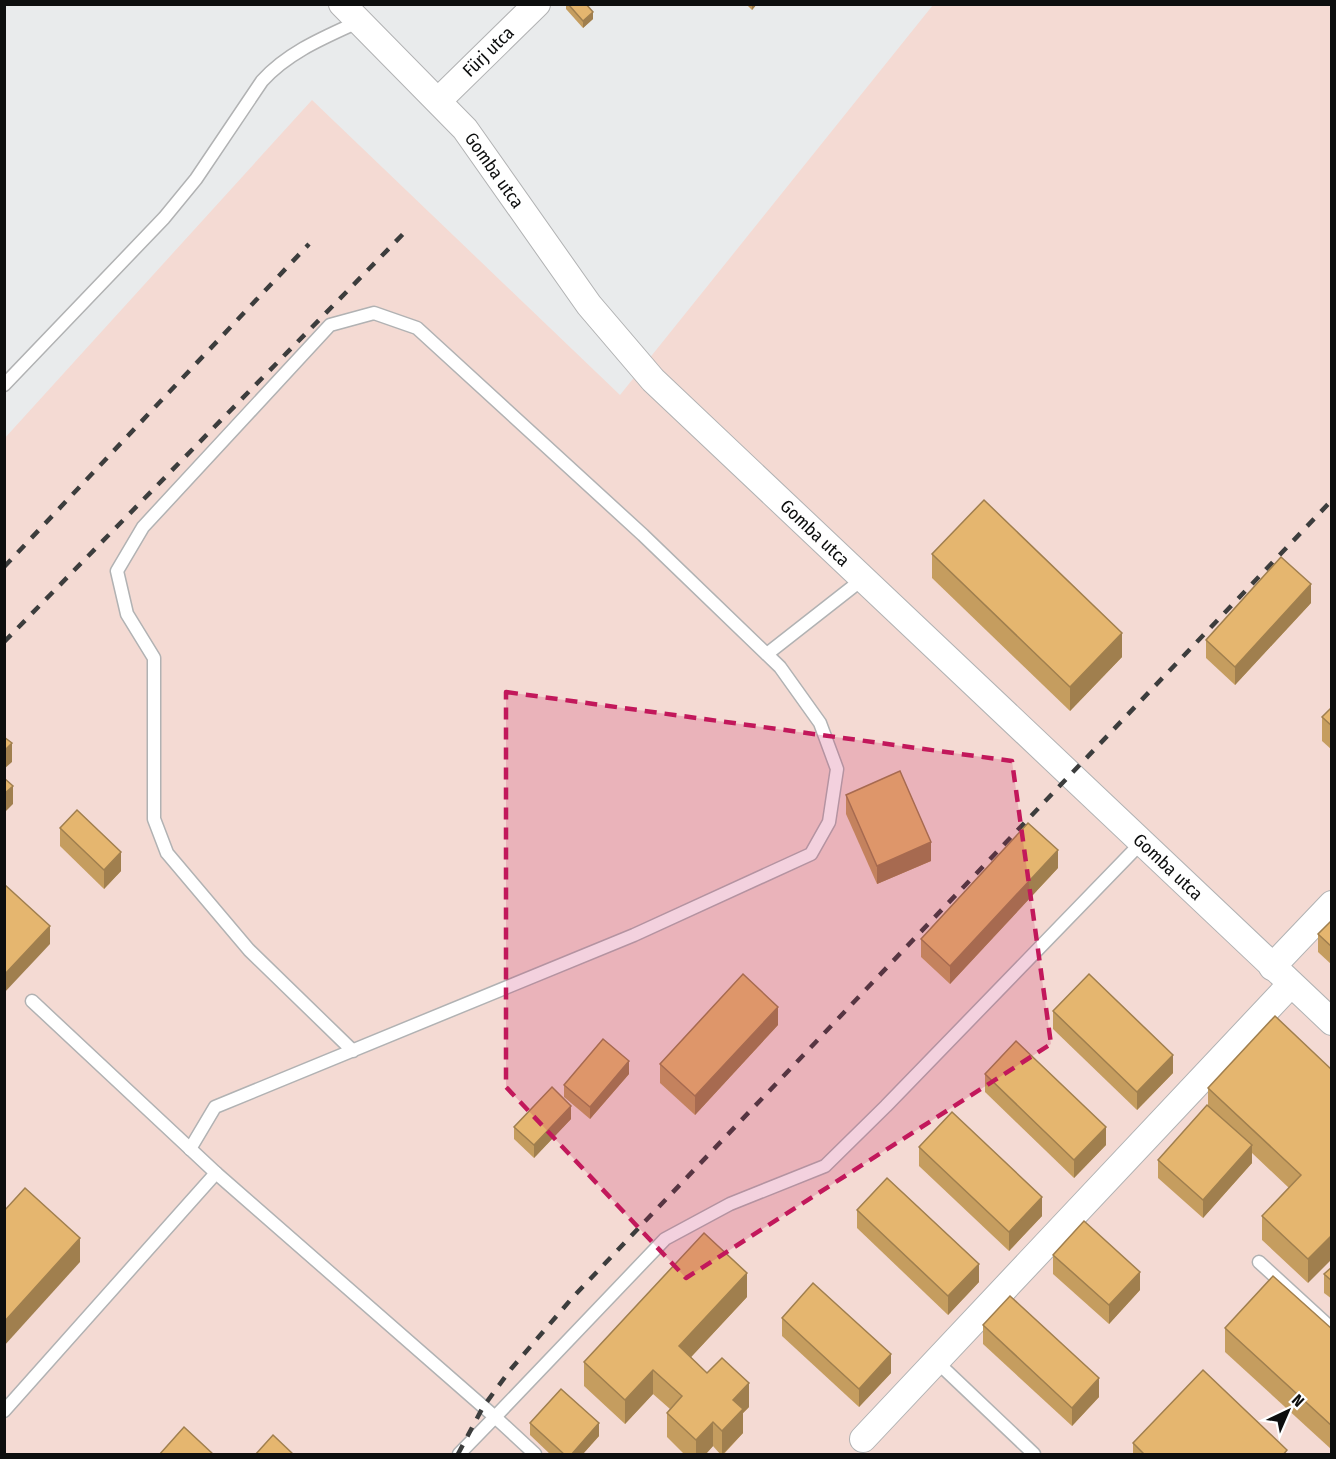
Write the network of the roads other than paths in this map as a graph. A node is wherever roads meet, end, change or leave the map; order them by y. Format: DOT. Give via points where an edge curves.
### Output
graph roads {
  1 [pos="537,4"];
  2 [pos="351,13"];
  3 [pos="439,100"];
  4 [pos="4,385"];
  5 [pos="864,578"];
  6 [pos="766,654"];
  7 [pos="1142,842"];
  8 [pos="1332,904"];
  9 [pos="1272,966"];
  10 [pos="1291,984"];
  11 [pos="32,1001"];
  12 [pos="1332,1022"];
  13 [pos="353,1051"];
  14 [pos="190,1149"];
  15 [pos="216,1173"];
  16 [pos="1259,1262"];
  17 [pos="1332,1329"];
  18 [pos="936,1361"];
  19 [pos="4,1411"];
  20 [pos="495,1417"];
  21 [pos="863,1439"];
  22 [pos="459,1455"];
  23 [pos="535,1455"];
  24 [pos="1034,1455"];
  1 -- 3 [label="street, Fürj utca"];
  2 -- 3 [label="street, Gomba utca"];
  2 -- 4 [label="lane" via="274,68 164,218"];
  3 -- 5 [label="street, Gomba utca" via="485,154 623,348"];
  5 -- 6 [label="lane"];
  5 -- 7 [label="street, Gomba utca"];
  6 -- 13 [label="lane" via="780,667 820,723 837,769 829,822 811,854 634,935"];
  6 -- 13 [label="lane" via="643,535 417,328 374,313 330,325 143,527 117,571 128,614 154,658 154,819 166,853 249,950"];
  7 -- 9 [label="street, Gomba utca"];
  7 -- 20 [label="lane" via="825,1166 730,1204 665,1239"];
  8 -- 9 [label="street"];
  9 -- 10 [label="street, Gomba utca"];
  10 -- 12 [label="street, Gomba utca"];
  10 -- 18 [label="street"];
  11 -- 14 [label="lane"];
  13 -- 14 [label="lane" via="215,1107"];
  14 -- 15 [label="lane"];
  15 -- 19 [label="lane"];
  15 -- 20 [label="lane"];
  16 -- 17 [label="lane"];
  18 -- 21 [label="street"];
  18 -- 24 [label="lane"];
  20 -- 22 [label="lane"];
  20 -- 23 [label="lane"];
}
